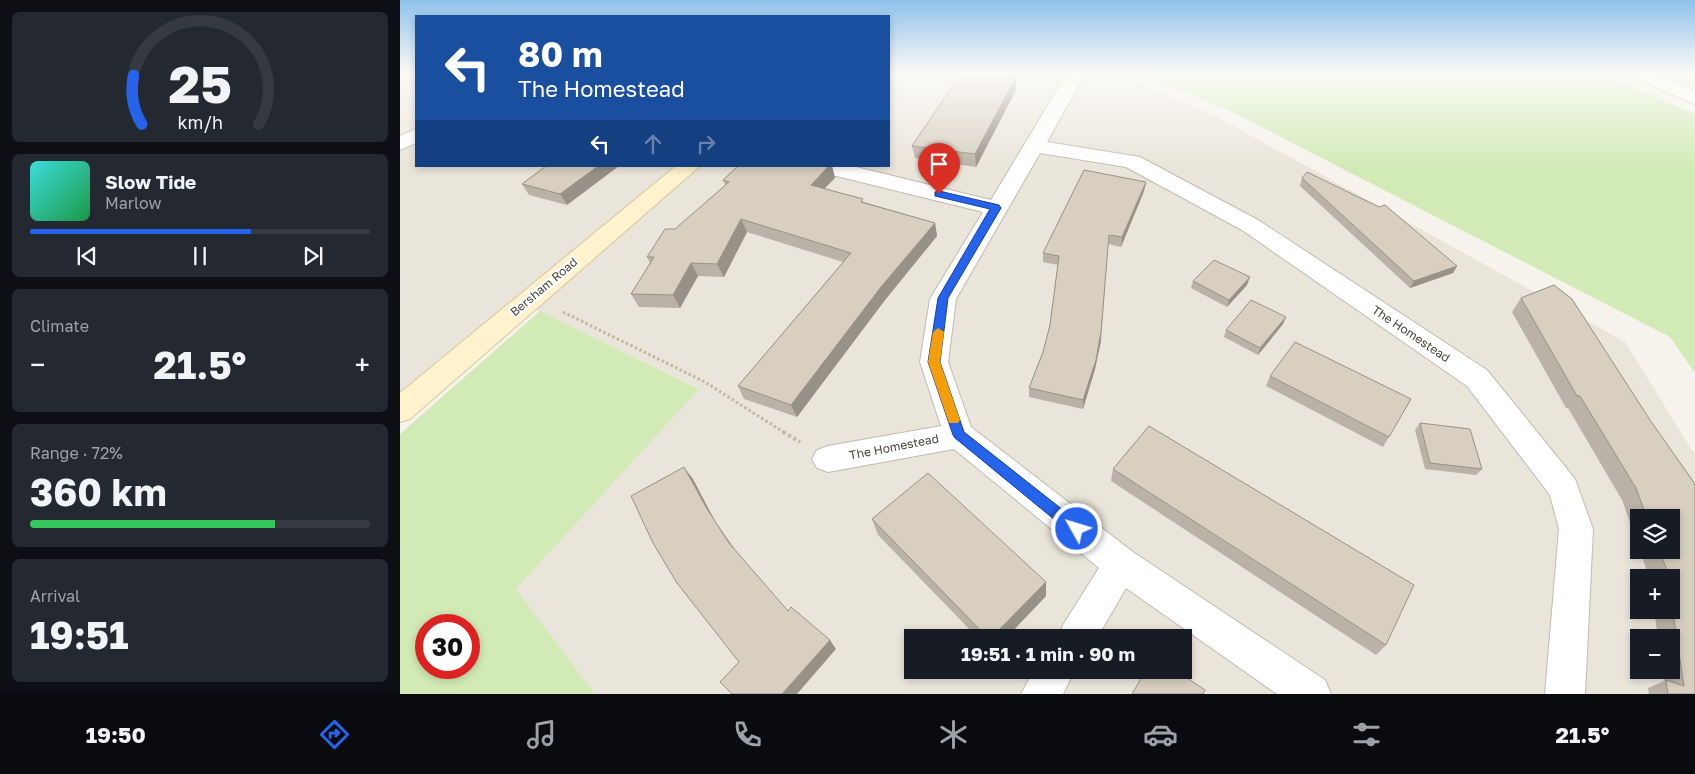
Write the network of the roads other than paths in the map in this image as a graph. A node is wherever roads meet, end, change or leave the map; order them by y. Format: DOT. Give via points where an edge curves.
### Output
graph roads {
  1 [pos="1058,104"];
  2 [pos="415,136"];
  3 [pos="400,144"];
  4 [pos="1034,146"];
  5 [pos="688,167"];
  6 [pos="828,167"];
  7 [pos="996,208"];
  8 [pos="400,410"];
  9 [pos="959,435"];
  10 [pos="828,460"];
  11 [pos="1121,564"];
  12 [pos="1081,629"];
  13 [pos="1050,679"];
  14 [pos="1041,694"];
  15 [pos="1311,694"];
  16 [pos="1565,694"];
  1 -- 4 [label="street"];
  2 -- 3 [label="street"];
  4 -- 7 [label="street"];
  4 -- 16 [label="street, The Homestead" via="1132,162 1250,225 1476,378 1564,489 1576,529"];
  5 -- 8 [label="main road, Bersham Road"];
  6 -- 7 [label="street"];
  7 -- 9 [label="street" via="943,298 934,362"];
  9 -- 10 [label="street, The Homestead"];
  9 -- 11 [label="street"];
  11 -- 12 [label="street"];
  11 -- 15 [label="street"];
  13 -- 14 [label="street"];
}
